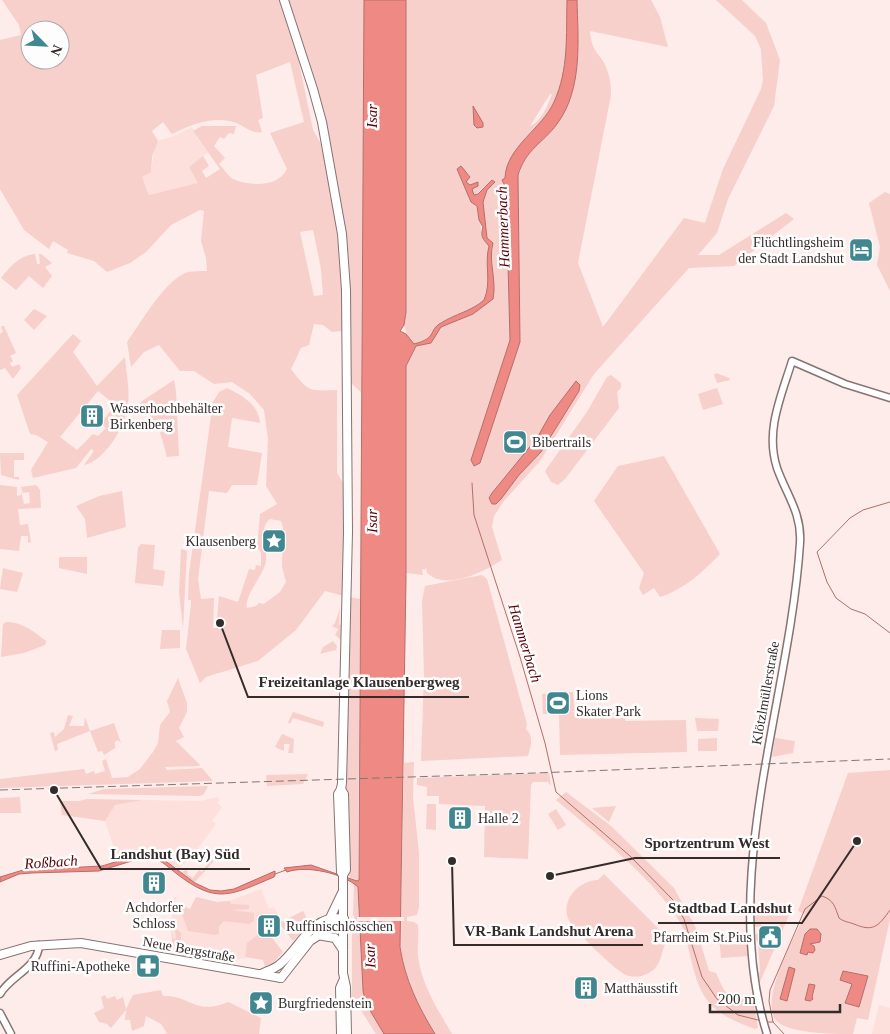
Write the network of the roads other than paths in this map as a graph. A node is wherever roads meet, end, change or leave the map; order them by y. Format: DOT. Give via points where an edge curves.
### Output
graph roads {
  1 [pos="284,0"];
  2 [pos="890,398"];
  3 [pos="344,888"];
  4 [pos="330,918"];
  5 [pos="344,919"];
  6 [pos="318,935"];
  7 [pos="39,948"];
  8 [pos="343,950"];
  9 [pos="290,952"];
  10 [pos="0,956"];
  11 [pos="261,974"];
  12 [pos="281,978"];
  13 [pos="343,981"];
  14 [pos="0,994"];
  15 [pos="0,1014"];
  16 [pos="766,1031"];
  17 [pos="11,1034"];
  18 [pos="341,1034"];
  19 [pos="347,1034"];
  1 -- 3 [label="main road" via="322,122 342,234 346,290 348,552 341,789 345,823"];
  2 -- 16 [label="street, Klötzlmüllerstraße" via="845,384 792,361 776,409 772,442 778,469 798,514 800,542 791,616 757,815 753,860 752,960"];
  3 -- 4 [label="main road"];
  3 -- 5 [label="main road"];
  4 -- 5 [label="main road"];
  4 -- 9 [label="main road" via="304,936"];
  5 -- 6 [label="main road"];
  5 -- 8 [label="main road"];
  6 -- 8 [label="main road" via="335,938"];
  6 -- 12 [label="main road" via="300,952"];
  7 -- 10 [label="main road, Neue Bergstraße"];
  7 -- 11 [label="main road, Neue Bergstraße" via="88,943"];
  7 -- 14 [label="street" via="34,960"];
  8 -- 13 [label="main road"];
  9 -- 11 [label="main road" via="282,964"];
  9 -- 12 [label="main road"];
  11 -- 12 [label="main road, Neue Bergstraße"];
  13 -- 18 [label="main road" via="340,988"];
  13 -- 19 [label="main road" via="346,987"];
  15 -- 17 [label="street"];
}
